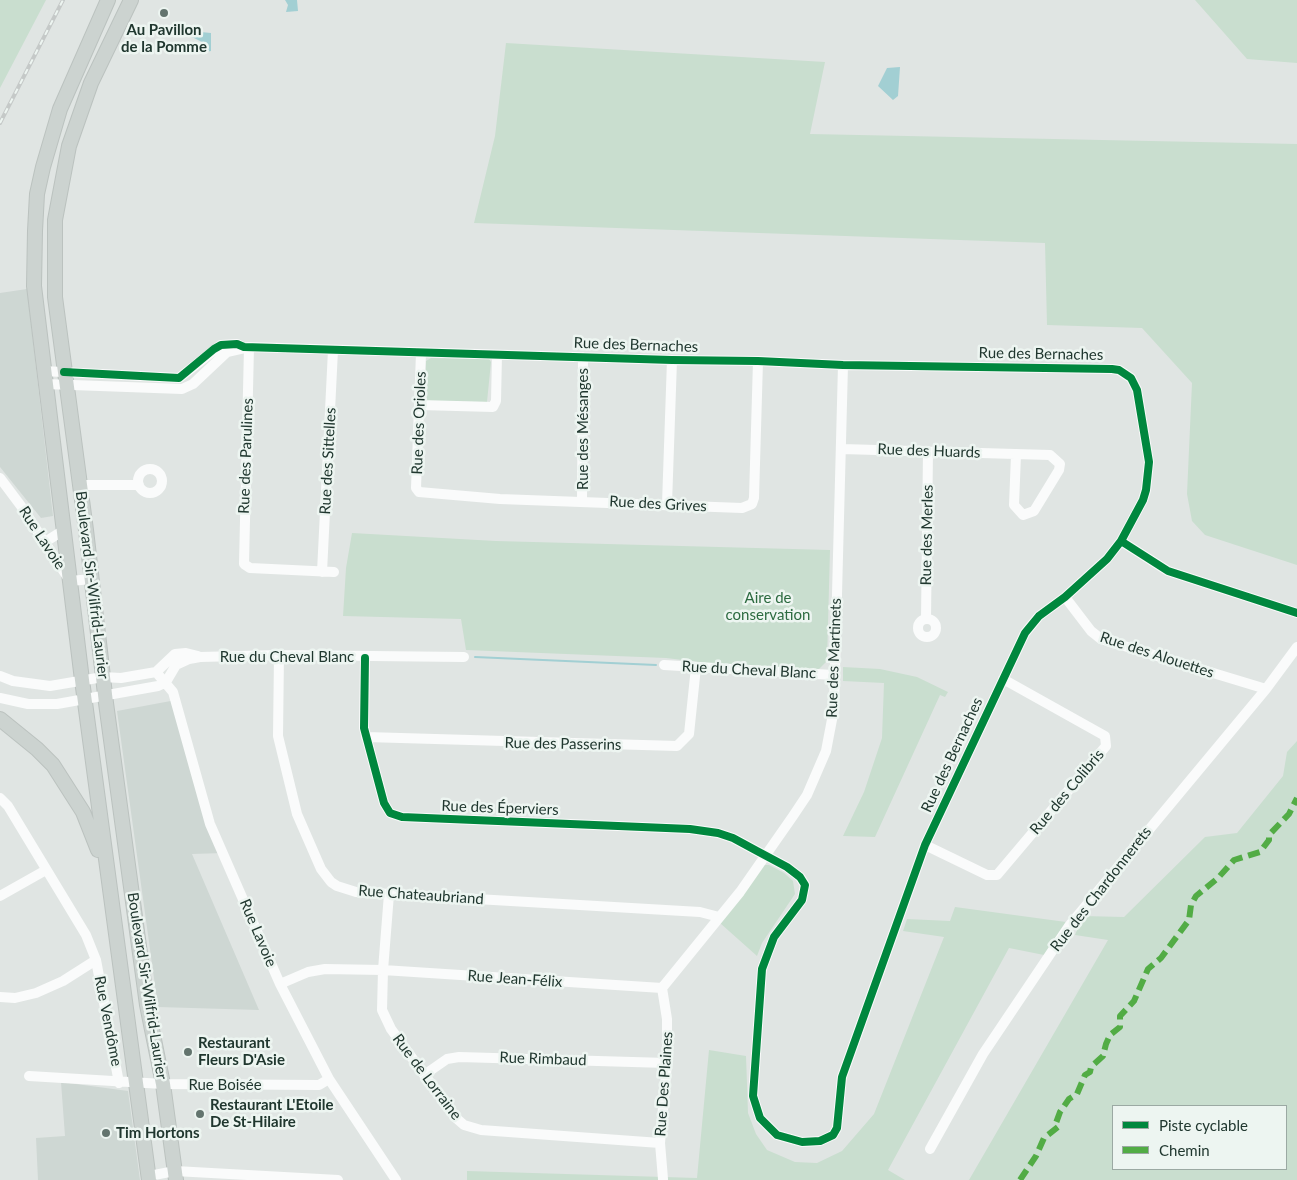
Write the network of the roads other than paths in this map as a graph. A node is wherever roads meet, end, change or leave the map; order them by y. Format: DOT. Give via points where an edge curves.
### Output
graph roads {
  1 [pos="108,0"];
  2 [pos="131,0"];
  3 [pos="247,347"];
  4 [pos="333,350"];
  5 [pos="421,353"];
  6 [pos="497,354"];
  7 [pos="583,357"];
  8 [pos="672,360"];
  9 [pos="758,361"];
  10 [pos="843,365"];
  11 [pos="168,377"];
  12 [pos="44,378"];
  13 [pos="65,379"];
  14 [pos="167,388"];
  15 [pos="420,405"];
  16 [pos="842,449"];
  17 [pos="928,451"];
  18 [pos="1016,454"];
  19 [pos="0,478"];
  20 [pos="79,485"];
  21 [pos="139,485"];
  22 [pos="420,492"];
  23 [pos="582,501"];
  24 [pos="667,504"];
  25 [pos="64,530"];
  26 [pos="1121,541"];
  27 [pos="45,542"];
  28 [pos="322,572"];
  29 [pos="334,572"];
  30 [pos="92,579"];
  31 [pos="70,581"];
  32 [pos="1065,597"];
  33 [pos="1297,613"];
  34 [pos="926,619"];
  35 [pos="1297,647"];
  36 [pos="279,655"];
  37 [pos="200,657"];
  38 [pos="464,657"];
  39 [pos="366,658"];
  40 [pos="664,665"];
  41 [pos="696,667"];
  42 [pos="156,672"];
  43 [pos="833,675"];
  44 [pos="0,676"];
  45 [pos="103,677"];
  46 [pos="1003,679"];
  47 [pos="82,680"];
  48 [pos="166,682"];
  49 [pos="1266,689"];
  50 [pos="106,694"];
  51 [pos="0,698"];
  52 [pos="85,698"];
  53 [pos="0,720"];
  54 [pos="366,737"];
  55 [pos="0,798"];
  56 [pos="925,845"];
  57 [pos="764,855"];
  58 [pos="46,870"];
  59 [pos="389,894"];
  60 [pos="0,896"];
  61 [pos="110,897"];
  62 [pos="719,917"];
  63 [pos="96,960"];
  64 [pos="383,970"];
  65 [pos="280,984"];
  66 [pos="662,988"];
  67 [pos="0,997"];
  68 [pos="666,1063"];
  69 [pos="424,1075"];
  70 [pos="29,1076"];
  71 [pos="330,1079"];
  72 [pos="119,1083"];
  73 [pos="138,1084"];
  74 [pos="163,1084"];
  75 [pos="660,1143"];
  76 [pos="930,1149"];
  77 [pos="175,1176"];
  78 [pos="149,1178"];
  79 [pos="392,1179"];
  80 [pos="338,1180"];
  81 [pos="663,1180"];
  1 -- 12 [label="main road, Boulevard Sir-Wilfrid-Laurier" via="60,109 38,194 34,286"];
  2 -- 13 [label="main road, Boulevard Sir-Wilfrid-Laurier" via="81,109 58,196 54,238 55,297"];
  3 -- 4 [label="street, Rue des Bernaches"];
  3 -- 11 [label="street, Rue des Bernaches" via="221,345 184,375"];
  3 -- 14 [label="street, Rue des Bernaches" via="227,352 187,388"];
  3 -- 28 [label="street, Rue des Parulines" via="244,564 250,568"];
  4 -- 5 [label="street, Rue des Bernaches"];
  4 -- 28 [label="street, Rue des Sittelles"];
  5 -- 6 [label="street, Rue des Bernaches"];
  5 -- 15 [label="street, Rue des Orioles"];
  6 -- 7 [label="street, Rue des Bernaches"];
  6 -- 15 [label="street" via="496,401 493,407"];
  7 -- 8 [label="street, Rue des Bernaches"];
  7 -- 23 [label="street, Rue des Mésanges"];
  8 -- 9 [label="street, Rue des Bernaches"];
  8 -- 24 [label="street"];
  9 -- 10 [label="street, Rue des Bernaches"];
  9 -- 24 [label="street, Rue des Grives" via="752,504 742,508"];
  10 -- 16 [label="street, Rue des Martinets"];
  10 -- 26 [label="street, Rue des Bernaches" via="1112,369 1125,373 1137,390 1149,462 1143,500"];
  11 -- 13 [label="street, Rue des Bernaches"];
  11 -- 14 [label="street"];
  12 -- 13 [label="street, Rue des Bernaches"];
  12 -- 25 [label="main road, Boulevard Sir-Wilfrid-Laurier"];
  13 -- 14 [label="street, Rue des Bernaches"];
  13 -- 20 [label="main road, Boulevard Sir-Wilfrid-Laurier"];
  15 -- 22 [label="street, Rue des Orioles" via="416,488"];
  16 -- 17 [label="street, Rue des Huards"];
  16 -- 43 [label="street, Rue des Martinets"];
  17 -- 18 [label="street, Rue des Huards"];
  17 -- 34 [label="street, Rue des Merles"];
  18 -- 18 [label="street, Rue des Huards" via="1050,455 1060,464 1034,511 1023,514 1014,505"];
  19 -- 27 [label="street, Rue Lavoie"];
  20 -- 21 [label="street"];
  20 -- 30 [label="main road, Boulevard Sir-Wilfrid-Laurier"];
  22 -- 23 [label="street, Rue des Grives"];
  23 -- 24 [label="street, Rue des Grives"];
  25 -- 27 [label="street"];
  25 -- 31 [label="main road, Boulevard Sir-Wilfrid-Laurier"];
  26 -- 32 [label="street, Rue des Bernaches" via="1102,565"];
  26 -- 33 [label="street" via="1168,571"];
  27 -- 31 [label="street, Rue Lavoie"];
  28 -- 29 [label="street"];
  30 -- 31 [label="street, Rue Lavoie"];
  30 -- 45 [label="main road, Boulevard Sir-Wilfrid-Laurier"];
  31 -- 47 [label="main road, Boulevard Sir-Wilfrid-Laurier"];
  32 -- 46 [label="street, Rue des Bernaches" via="1031,624"];
  32 -- 49 [label="street, Rue des Alouettes" via="1101,639"];
  35 -- 49 [label="street, Rue des Chardonnerets"];
  36 -- 37 [label="street, Rue du Cheval Blanc"];
  36 -- 39 [label="street, Rue du Cheval Blanc"];
  36 -- 59 [label="street, Rue Chateaubriand" via="278,736 297,814 321,869 331,882 346,890"];
  37 -- 42 [label="street, Rue du Cheval Blanc" via="175,654"];
  37 -- 48 [label="street, Rue du Cheval Blanc" via="176,666"];
  38 -- 39 [label="street, Rue du Cheval Blanc"];
  39 -- 54 [label="street, Rue des Éperviers"];
  40 -- 41 [label="street, Rue du Cheval Blanc"];
  41 -- 43 [label="street, Rue du Cheval Blanc"];
  41 -- 54 [label="street, Rue des Passerins" via="689,734 677,746"];
  42 -- 45 [label="street" via="121,678"];
  42 -- 48 [label="street, Rue Lavoie"];
  43 -- 57 [label="street, Rue des Martinets" via="831,733 819,772 807,795"];
  44 -- 47 [label="street" via="13,682 50,686"];
  45 -- 47 [label="street"];
  45 -- 50 [label="main road, Boulevard Sir-Wilfrid-Laurier"];
  46 -- 56 [label="street, Rue des Bernaches"];
  46 -- 56 [label="street, Rue des Colibris" via="1105,736 1106,746 996,875 987,875"];
  47 -- 52 [label="main road, Boulevard Sir-Wilfrid-Laurier"];
  48 -- 50 [label="street"];
  48 -- 65 [label="street, Rue Lavoie" via="176,700 210,824"];
  49 -- 76 [label="street, Rue des Chardonnerets" via="1068,926 983,1054"];
  50 -- 52 [label="street"];
  50 -- 74 [label="main road, Boulevard Sir-Wilfrid-Laurier" via="146,1005"];
  51 -- 52 [label="street" via="28,704 57,704"];
  52 -- 61 [label="main road, Boulevard Sir-Wilfrid-Laurier"];
  53 -- 61 [label="main road" via="37,748 68,787 93,835"];
  54 -- 57 [label="street, Rue des Éperviers" via="384,803 390,813 397,816 697,830 732,838"];
  55 -- 58 [label="street, Rue Vendôme"];
  56 -- 57 [label="street, Rue des Bernaches" via="842,1077 837,1128 834,1135 820,1142 802,1142 777,1135 760,1118 753,1096 762,969 770,946 805,892 800,877"];
  57 -- 62 [label="street, Rue des Martinets"];
  58 -- 60 [label="street"];
  58 -- 63 [label="street, Rue Vendôme" via="86,935"];
  59 -- 62 [label="street, Rue Chateaubriand" via="700,912"];
  59 -- 64 [label="street, Rue de Lorraine"];
  61 -- 73 [label="main road, Boulevard Sir-Wilfrid-Laurier"];
  62 -- 66 [label="street"];
  63 -- 67 [label="street, Rue Vendôme" via="36,993 15,998"];
  63 -- 72 [label="street, Rue Vendôme"];
  64 -- 65 [label="street, Rue Jean-Félix" via="325,969 308,972"];
  64 -- 66 [label="street, Rue Jean-Félix"];
  64 -- 69 [label="street, Rue de Lorraine" via="381,998 386,1019"];
  65 -- 71 [label="street, Rue Lavoie"];
  66 -- 68 [label="street, Rue Des Plaines" via="667,1020"];
  68 -- 69 [label="street, Rue Rimbaud" via="460,1056 447,1059"];
  68 -- 75 [label="street, Rue Des Plaines"];
  69 -- 75 [label="street, Rue de Lorraine" via="456,1118 471,1128"];
  70 -- 72 [label="street, Rue Boisée"];
  71 -- 74 [label="street, Rue Boisée" via="319,1085"];
  71 -- 79 [label="street, Rue Lavoie"];
  72 -- 73 [label="street, Rue Boisée"];
  73 -- 74 [label="street, Rue Boisée"];
  73 -- 78 [label="main road, Boulevard Sir-Wilfrid-Laurier"];
  74 -- 77 [label="main road, Boulevard Sir-Wilfrid-Laurier"];
  75 -- 81 [label="street, Rue Des Plaines"];
  77 -- 78 [label="street"];
  77 -- 80 [label="street"];
}
